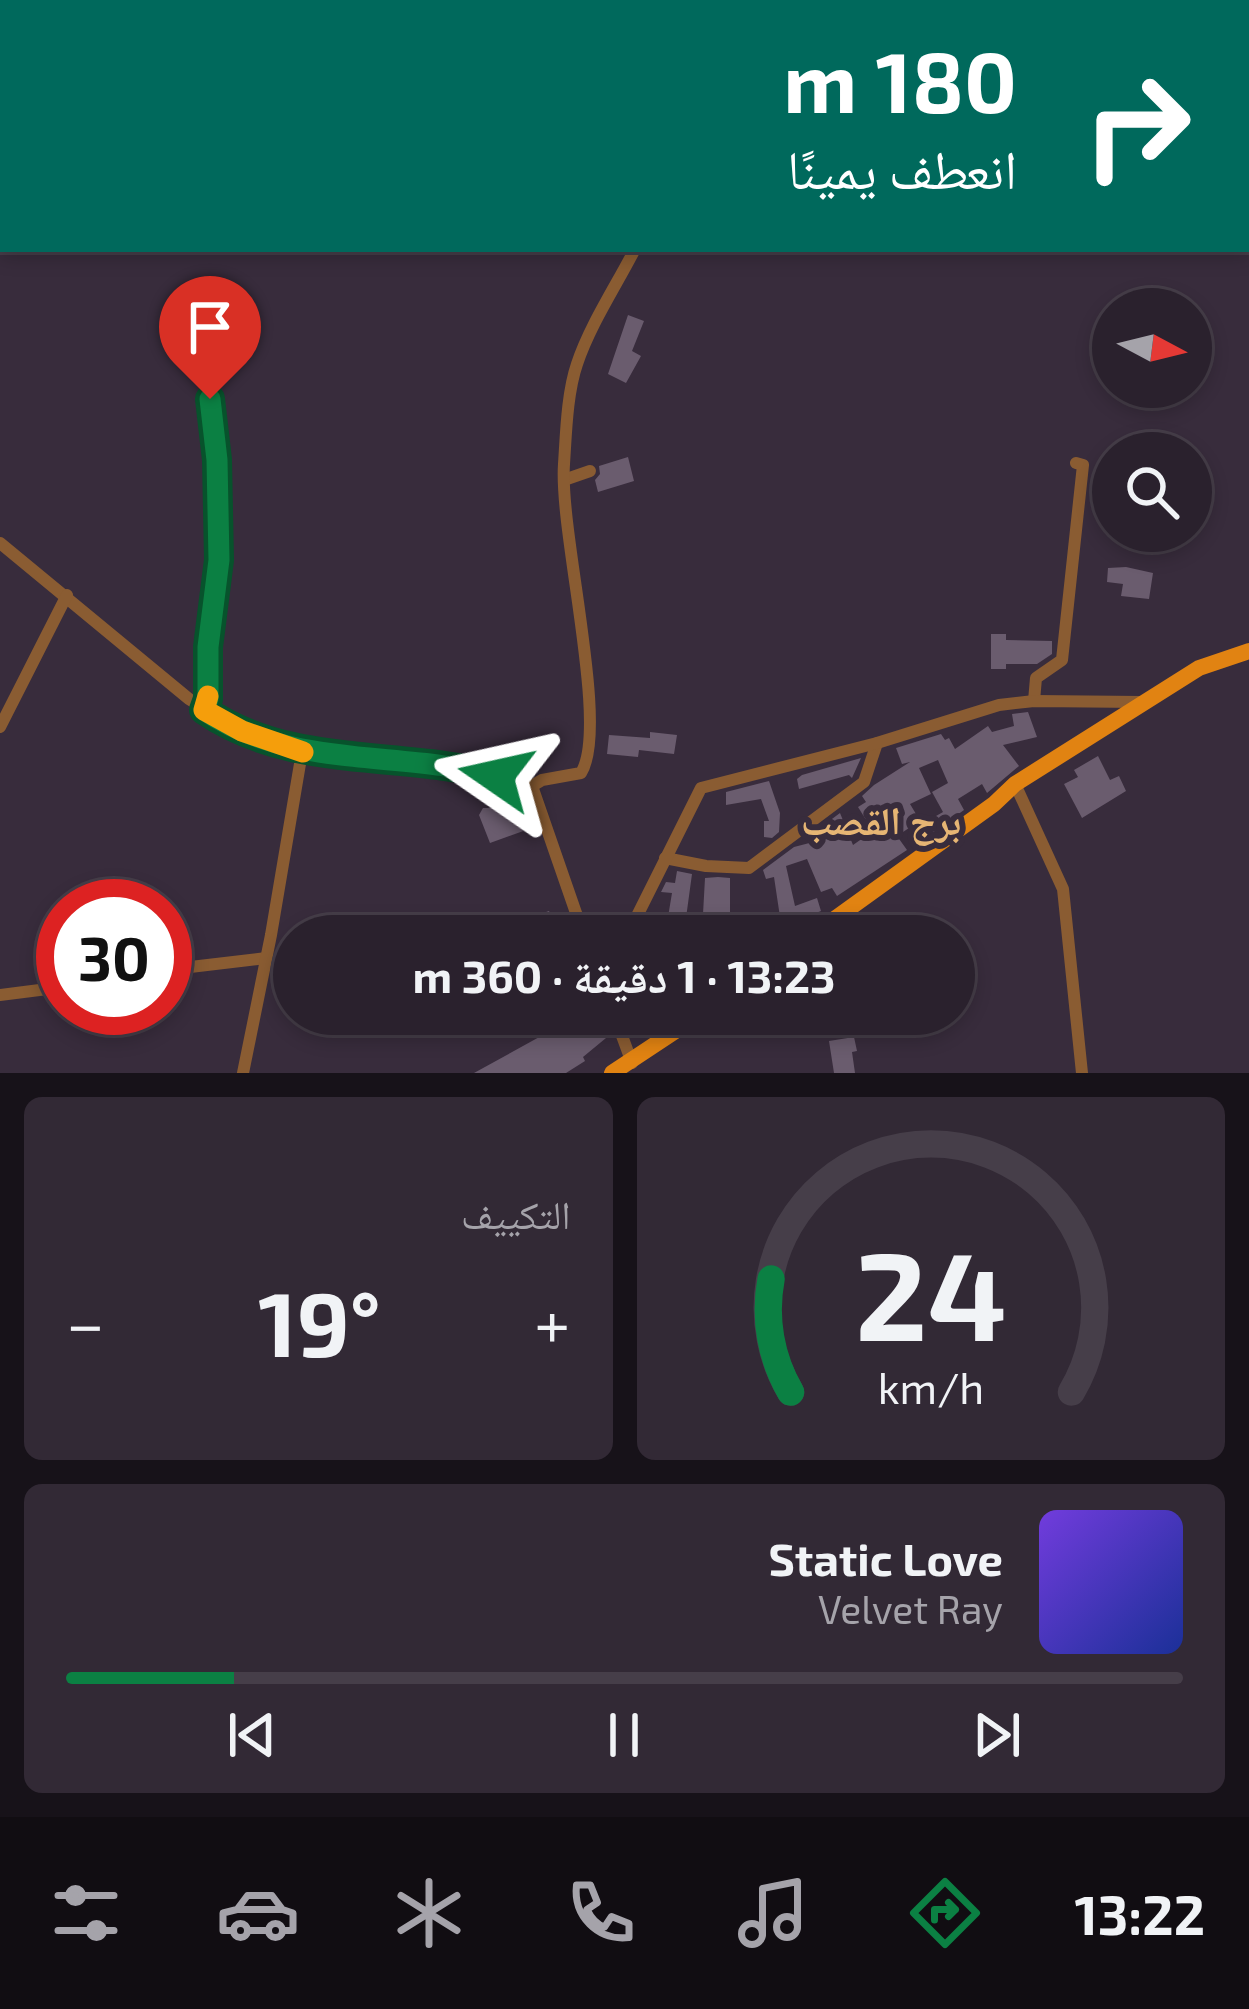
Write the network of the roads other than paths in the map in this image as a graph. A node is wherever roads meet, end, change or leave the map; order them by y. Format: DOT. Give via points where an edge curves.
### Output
graph roads {
  1 [pos="633,252"];
  2 [pos="210,399"];
  3 [pos="1076,463"];
  4 [pos="590,471"];
  5 [pos="564,480"];
  6 [pos="0,542"];
  7 [pos="67,595"];
  8 [pos="1249,651"];
  9 [pos="1034,700"];
  10 [pos="1142,702"];
  11 [pos="204,710"];
  12 [pos="0,727"];
  13 [pos="877,743"];
  14 [pos="302,752"];
  15 [pos="1015,784"];
  16 [pos="532,786"];
  17 [pos="665,858"];
  18 [pos="577,915"];
  19 [pos="637,915"];
  20 [pos="840,915"];
  21 [pos="266,958"];
  22 [pos="192,967"];
  23 [pos="36,990"];
  24 [pos="0,995"];
  25 [pos="619,1035"];
  26 [pos="673,1035"];
  27 [pos="628,1068"];
  28 [pos="243,1073"];
  29 [pos="612,1073"];
  30 [pos="1082,1073"];
  1 -- 5 [label="street" via="576,365"];
  2 -- 11 [label="street" via="219,560"];
  3 -- 9 [label="street" via="1083,465 1062,660 1036,678"];
  4 -- 5 [label="street"];
  5 -- 16 [label="street" via="591,730 580,773"];
  6 -- 7 [label="street"];
  7 -- 11 [label="street"];
  7 -- 12 [label="street"];
  8 -- 10 [label="main road"];
  9 -- 10 [label="street"];
  9 -- 13 [label="street"];
  10 -- 15 [label="main road"];
  11 -- 14 [label="street"];
  13 -- 17 [label="street" via="700,788"];
  13 -- 17 [label="street" via="864,782 748,868"];
  14 -- 16 [label="street" via="461,766"];
  14 -- 21 [label="street"];
  15 -- 20 [label="main road"];
  15 -- 30 [label="street" via="1063,889"];
  16 -- 18 [label="street"];
  17 -- 19 [label="street"];
  21 -- 22 [label="street"];
  21 -- 28 [label="street"];
  23 -- 24 [label="street"];
  25 -- 27 [label="street"];
  26 -- 27 [label="main road"];
  27 -- 29 [label="main road"];
}
